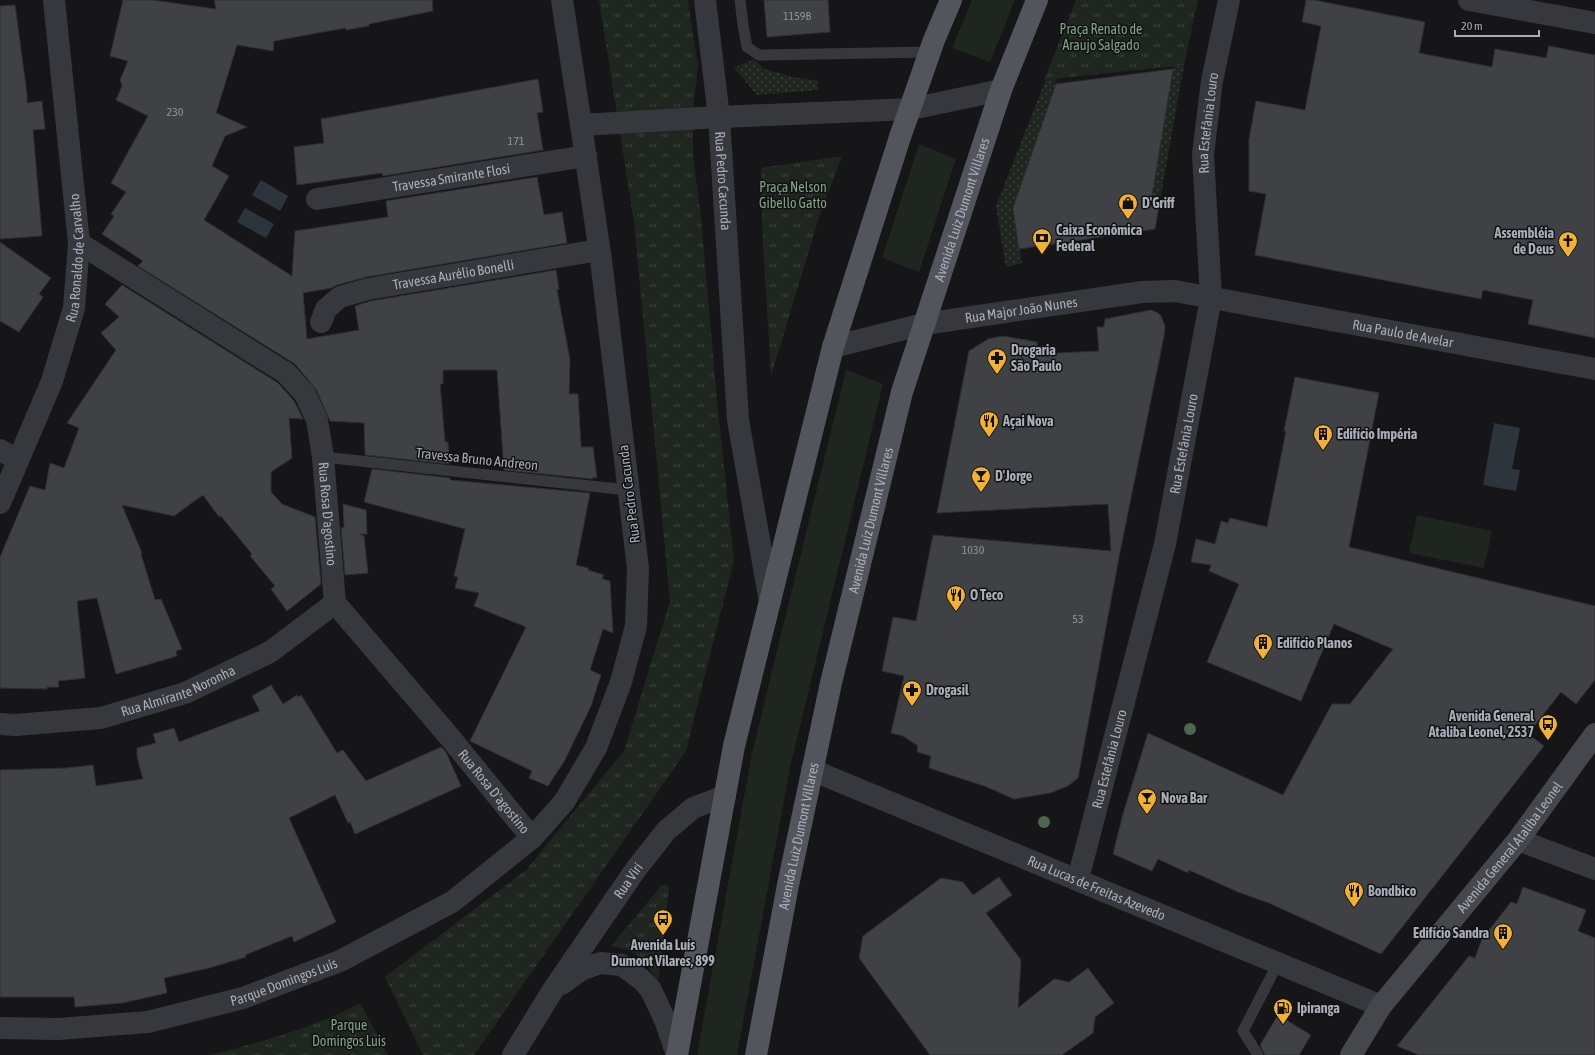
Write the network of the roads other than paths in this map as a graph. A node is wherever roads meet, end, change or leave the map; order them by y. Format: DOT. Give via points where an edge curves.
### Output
graph roads {
  1 [pos="54,0"];
  2 [pos="562,0"];
  3 [pos="705,0"];
  4 [pos="740,0"];
  5 [pos="951,0"];
  6 [pos="1037,0"];
  7 [pos="1229,0"];
  8 [pos="1469,0"];
  9 [pos="1595,23"];
  10 [pos="930,52"];
  11 [pos="1001,90"];
  12 [pos="911,109"];
  13 [pos="719,117"];
  14 [pos="581,125"];
  15 [pos="586,156"];
  16 [pos="317,199"];
  17 [pos="79,243"];
  18 [pos="600,250"];
  19 [pos="1211,298"];
  20 [pos="321,322"];
  21 [pos="924,324"];
  22 [pos="833,347"];
  23 [pos="1595,369"];
  24 [pos="9,455"];
  25 [pos="323,457"];
  26 [pos="628,490"];
  27 [pos="0,503"];
  28 [pos="770,602"];
  29 [pos="335,603"];
  30 [pos="0,724"];
  31 [pos="1595,734"];
  32 [pos="812,770"];
  33 [pos="725,796"];
  34 [pos="532,838"];
  35 [pos="1518,840"];
  36 [pos="1595,869"];
  37 [pos="1078,879"];
  38 [pos="1278,963"];
  39 [pos="553,990"];
  40 [pos="1381,1006"];
  41 [pos="0,1028"];
  42 [pos="513,1055"];
  43 [pos="677,1055"];
  44 [pos="756,1055"];
  45 [pos="1258,1055"];
  46 [pos="1351,1055"];
  1 -- 17 [label="street, Rua Ronaldo de Carvalho"];
  2 -- 14 [label="street, Rua Pedro Cacunda"];
  3 -- 13 [label="street, Rua Pedro Cacunda"];
  4 -- 10 [label="lane" via="747,47 759,56"];
  5 -- 10 [label="main road"];
  6 -- 11 [label="main road, Avenida Luiz Dumont Villares"];
  7 -- 19 [label="street, Rua Estefânia Louro" via="1212,81 1203,154"];
  8 -- 9 [label="street"];
  10 -- 12 [label="main road"];
  11 -- 12 [label="street"];
  11 -- 21 [label="main road, Avenida Luiz Dumont Villares"];
  12 -- 13 [label="street"];
  12 -- 22 [label="main road"];
  13 -- 14 [label="street, Rua Pedro Cacunda"];
  13 -- 28 [label="street, Rua Pedro Cacunda" via="738,420"];
  14 -- 15 [label="street, Rua Pedro Cacunda"];
  15 -- 16 [label="street, Travessa Smirante Flosi"];
  15 -- 18 [label="street, Rua Pedro Cacunda"];
  17 -- 24 [label="street, Rua Ronaldo de Carvalho" via="74,308 52,381"];
  17 -- 25 [label="street, Rua Rosa D'agostino" via="286,373 305,394 317,420"];
  18 -- 20 [label="street, Travessa Aurélio Bonelli" via="368,289 340,297 326,309"];
  18 -- 26 [label="street, Rua Pedro Cacunda"];
  19 -- 21 [label="street, Rua Major João Nunes" via="1175,292 1142,292"];
  19 -- 23 [label="street, Rua Paulo de Avelar"];
  19 -- 37 [label="street, Rua Estefânia Louro" via="1165,544"];
  21 -- 22 [label="street, Rua Major João Nunes"];
  21 -- 32 [label="main road, Avenida Luiz Dumont Villares" via="900,399 830,683"];
  22 -- 28 [label="main road"];
  24 -- 27 [label="street, Rua Ronaldo de Carvalho"];
  25 -- 26 [label="lane, Travessa Bruno Andreon"];
  25 -- 29 [label="street, Rua Rosa D'agostino"];
  26 -- 34 [label="street, Rua Pedro Cacunda" via="638,568 636,626 621,682 596,748 581,775 564,802"];
  28 -- 33 [label="main road" via="734,746"];
  29 -- 30 [label="street, Rua Almirante Noronha" via="270,652 185,693 101,718"];
  29 -- 34 [label="street, Rua Rosa D'agostino"];
  31 -- 35 [label="main road, Avenida General Ataliba Leonel"];
  32 -- 37 [label="street, Rua Lucas de Freitas Azevedo"];
  32 -- 44 [label="main road, Avenida Luiz Dumont Villares"];
  33 -- 39 [label="street, Rua Viri" via="693,808 666,831 636,869"];
  33 -- 43 [label="main road"];
  34 -- 41 [label="street, Parque Domingos Luís" via="452,902 340,961 243,998 148,1022 58,1028"];
  35 -- 36 [label="street"];
  35 -- 40 [label="main road, Avenida General Ataliba Leonel"];
  37 -- 38 [label="street, Rua Lucas de Freitas Azevedo"];
  38 -- 40 [label="street, Rua Lucas de Freitas Azevedo"];
  38 -- 45 [label="lane" via="1244,1031"];
  39 -- 42 [label="street, Rua Viri"];
  39 -- 43 [label="street, Rua Viri" via="581,970 600,963 622,965 651,990"];
  40 -- 46 [label="main road, Avenida General Ataliba Leonel"];
}
